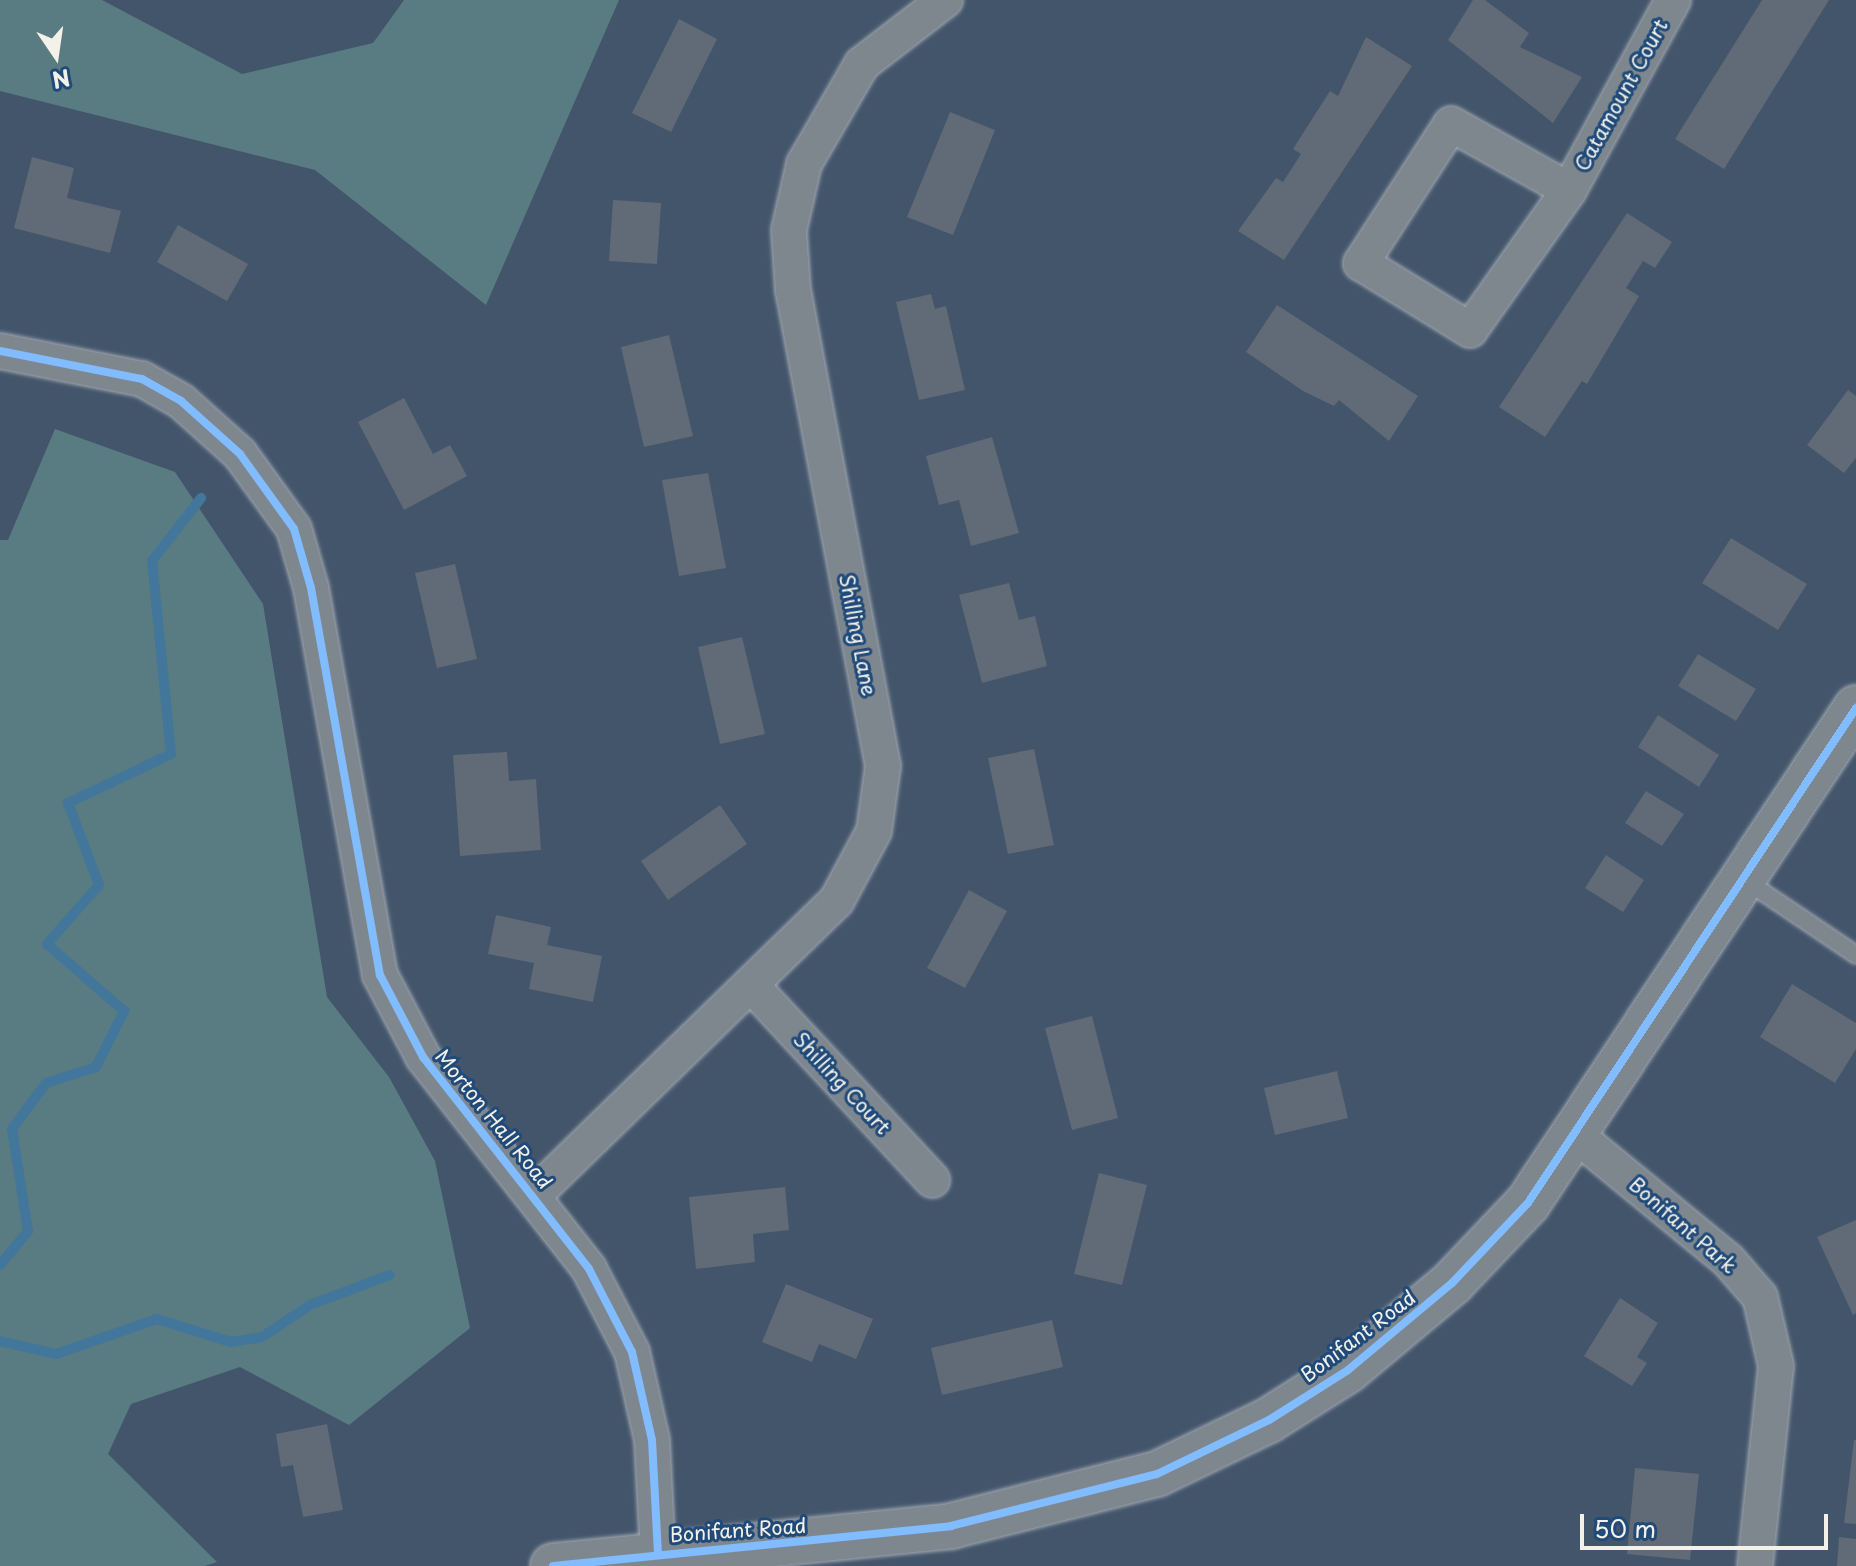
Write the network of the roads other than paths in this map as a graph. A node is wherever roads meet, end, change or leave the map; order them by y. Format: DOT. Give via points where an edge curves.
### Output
graph roads {
  1 [pos="945,0"];
  2 [pos="1673,0"];
  3 [pos="1569,190"];
  4 [pos="0,351"];
  5 [pos="1856,708"];
  6 [pos="1745,880"];
  7 [pos="1856,955"];
  8 [pos="752,986"];
  9 [pos="1577,1136"];
  10 [pos="932,1180"];
  11 [pos="535,1194"];
  12 [pos="658,1553"];
  13 [pos="553,1566"];
  14 [pos="1755,1566"];
  1 -- 8 [label="street, Shilling Lane" via="862,64 804,164 789,230 793,291 883,766 862,864"];
  2 -- 3 [label="street, Catamount Court"];
  3 -- 3 [label="street, Catamount Court" via="1451,124 1361,263 1470,330"];
  4 -- 11 [label="street, Morton Hall Road" via="142,379 181,401 240,454 294,529 311,588 380,975 423,1057"];
  5 -- 6 [label="main road, Bonifant Road"];
  6 -- 7 [label="lane"];
  6 -- 9 [label="main road, Bonifant Road"];
  8 -- 10 [label="street, Shilling Court"];
  8 -- 11 [label="street, Shilling Lane"];
  9 -- 12 [label="main road, Bonifant Road" via="1528,1203 1452,1283 1348,1370 1269,1420 1157,1474 951,1526"];
  9 -- 14 [label="street, Bonifant Park" via="1728,1260 1760,1297 1776,1366"];
  11 -- 12 [label="street, Morton Hall Road" via="589,1269 632,1352 652,1440"];
  12 -- 13 [label="main road, Bonifant Road"];
}
